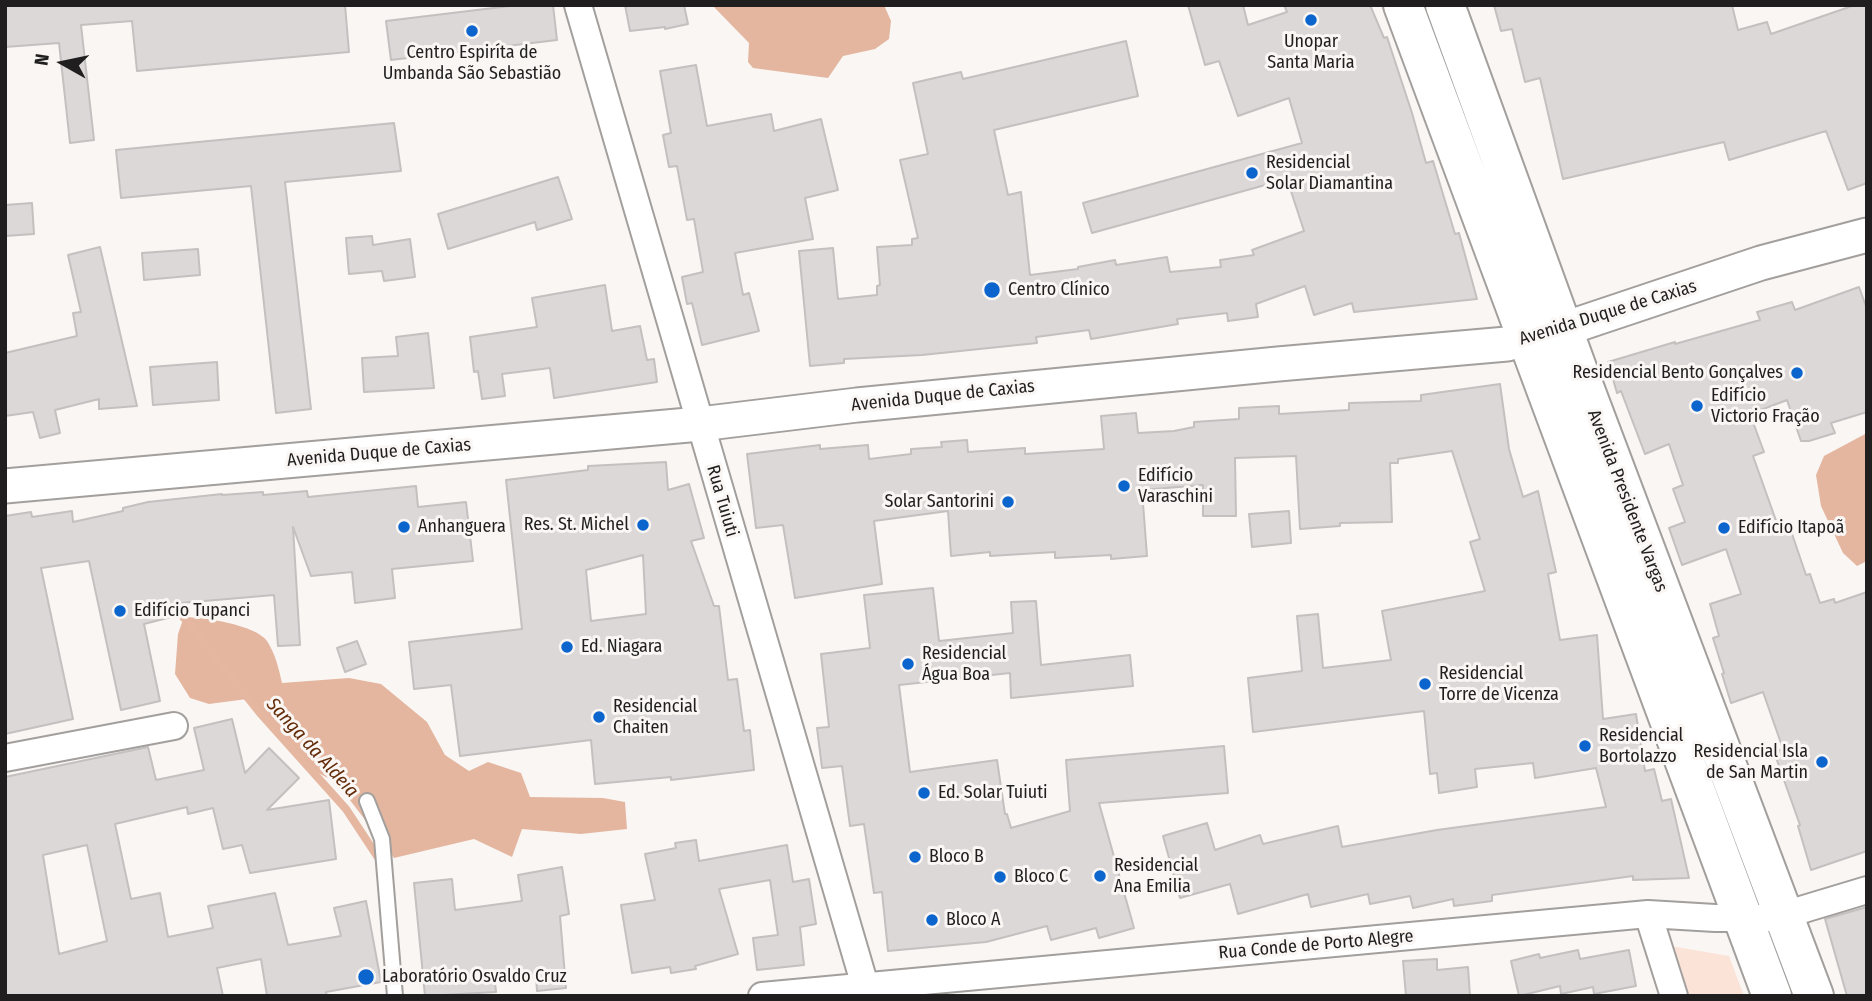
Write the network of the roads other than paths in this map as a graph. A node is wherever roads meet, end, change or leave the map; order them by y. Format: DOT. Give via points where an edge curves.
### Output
graph roads {
  1 [pos="578,5"];
  2 [pos="1403,5"];
  3 [pos="1445,5"];
  4 [pos="1867,234"];
  5 [pos="1546,334"];
  6 [pos="700,424"];
  7 [pos="5,486"];
  8 [pos="174,726"];
  9 [pos="5,758"];
  10 [pos="367,801"];
  11 [pos="1867,890"];
  12 [pos="1648,914"];
  13 [pos="1784,915"];
  14 [pos="1743,917"];
  15 [pos="867,991"];
  16 [pos="395,996"];
  17 [pos="762,996"];
  18 [pos="1674,996"];
  19 [pos="1772,996"];
  20 [pos="1814,996"];
  1 -- 6 [label="street, Rua Tuiuti"];
  2 -- 5 [label="main road, Avenida Presidente Vargas"];
  3 -- 5 [label="main road, Avenida Presidente Vargas"];
  4 -- 5 [label="street, Avenida Duque de Caxias" via="1761,263"];
  5 -- 6 [label="street, Avenida Duque de Caxias" via="1507,344 871,403"];
  5 -- 13 [label="main road, Avenida Presidente Vargas"];
  5 -- 14 [label="main road, Avenida Presidente Vargas"];
  6 -- 7 [label="street, Avenida Duque de Caxias"];
  6 -- 15 [label="street, Rua Tuiuti"];
  8 -- 9 [label="street"];
  10 -- 16 [label="lane" via="382,839"];
  11 -- 13 [label="street, Rua Conde de Porto Alegre"];
  12 -- 14 [label="street, Rua Conde de Porto Alegre"];
  12 -- 15 [label="street, Rua Conde de Porto Alegre"];
  12 -- 18 [label="street"];
  13 -- 14 [label="street, Rua Conde de Porto Alegre"];
  13 -- 20 [label="main road, Avenida Presidente Vargas"];
  14 -- 19 [label="main road, Avenida Presidente Vargas"];
  15 -- 17 [label="street, Rua Conde de Porto Alegre"];
}
